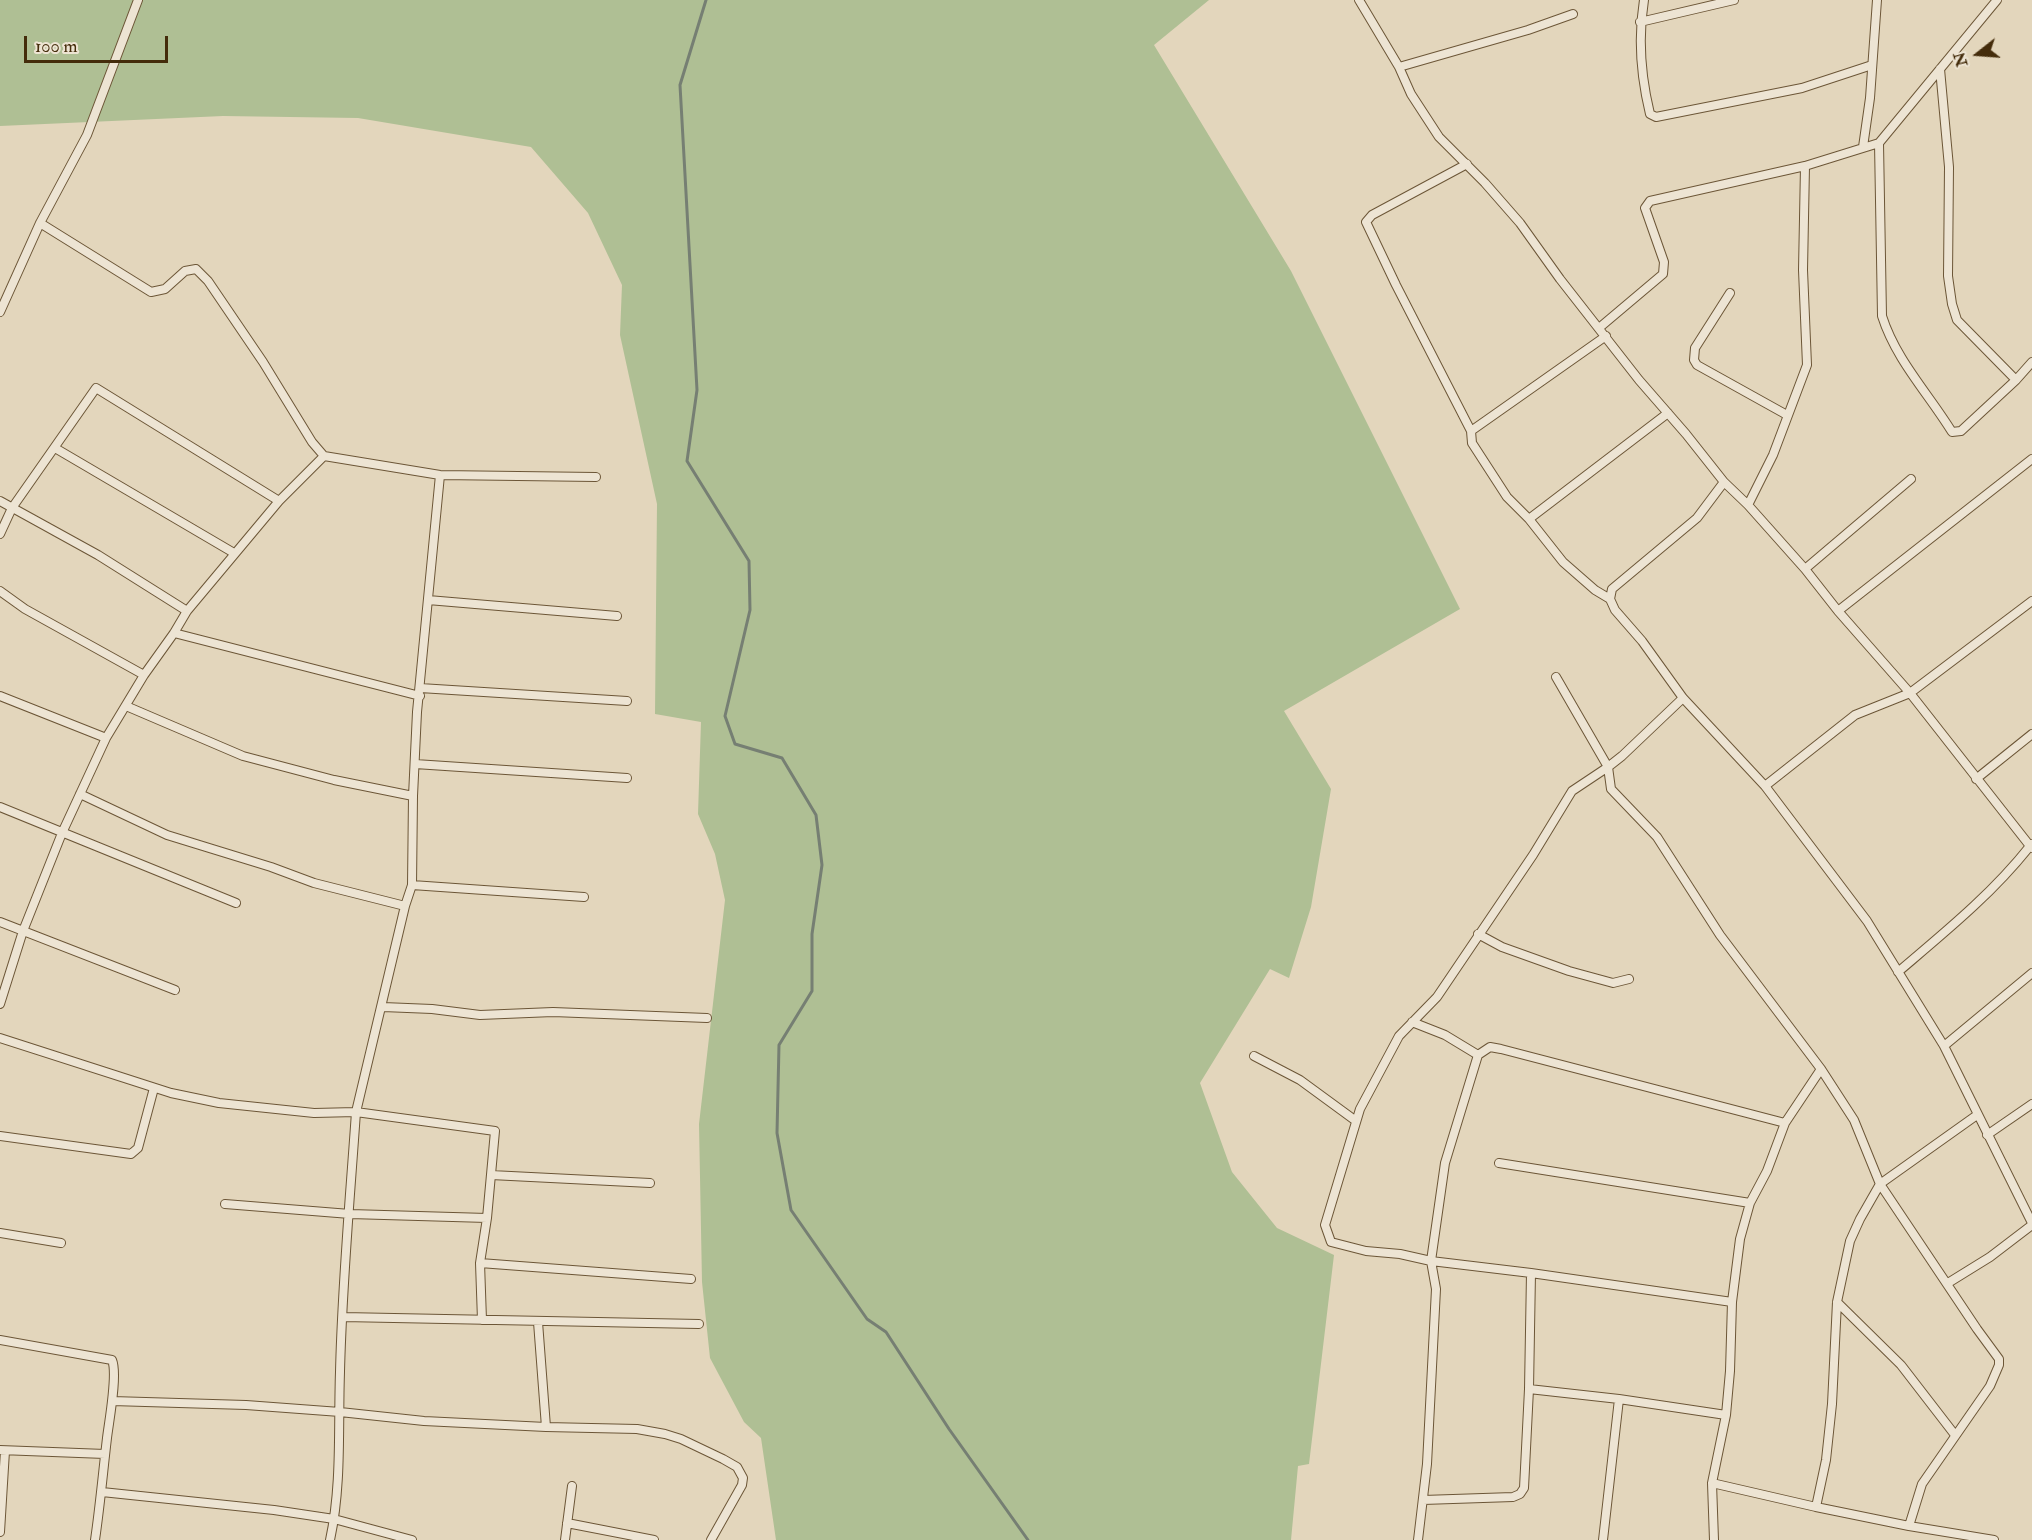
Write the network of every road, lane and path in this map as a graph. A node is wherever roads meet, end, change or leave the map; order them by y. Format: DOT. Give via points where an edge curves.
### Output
graph roads {
  1 [pos="138,0"];
  2 [pos="1359,0"];
  3 [pos="1644,0"];
  4 [pos="1734,0"];
  5 [pos="1877,0"];
  6 [pos="1997,0"];
  7 [pos="1573,14"];
  8 [pos="1640,22"];
  9 [pos="1872,65"];
  10 [pos="1399,67"];
  11 [pos="1940,69"];
  12 [pos="1879,142"];
  13 [pos="1863,147"];
  14 [pos="1467,164"];
  15 [pos="1804,165"];
  16 [pos="40,223"];
  17 [pos="1730,293"];
  18 [pos="0,312"];
  19 [pos="1599,328"];
  20 [pos="1606,336"];
  21 [pos="2032,362"];
  22 [pos="2016,380"];
  23 [pos="1668,413"];
  24 [pos="1787,415"];
  25 [pos="1471,430"];
  26 [pos="55,448"];
  27 [pos="324,456"];
  28 [pos="2032,459"];
  29 [pos="440,475"];
  30 [pos="596,477"];
  31 [pos="1911,479"];
  32 [pos="1724,482"];
  33 [pos="0,501"];
  34 [pos="279,501"];
  35 [pos="1749,505"];
  36 [pos="12,508"];
  37 [pos="1529,519"];
  38 [pos="0,534"];
  39 [pos="234,553"];
  40 [pos="1805,569"];
  41 [pos="0,591"];
  42 [pos="1610,599"];
  43 [pos="428,600"];
  44 [pos="2032,601"];
  45 [pos="187,611"];
  46 [pos="1838,611"];
  47 [pos="617,616"];
  48 [pos="174,633"];
  49 [pos="144,675"];
  50 [pos="1556,677"];
  51 [pos="420,692"];
  52 [pos="1910,693"];
  53 [pos="0,696"];
  54 [pos="1683,698"];
  55 [pos="627,700"];
  56 [pos="126,706"];
  57 [pos="2032,734"];
  58 [pos="106,738"];
  59 [pos="415,764"];
  60 [pos="1608,766"];
  61 [pos="627,778"];
  62 [pos="1977,779"];
  63 [pos="1765,786"];
  64 [pos="80,794"];
  65 [pos="413,796"];
  66 [pos="0,807"];
  67 [pos="62,833"];
  68 [pos="2032,846"];
  69 [pos="412,885"];
  70 [pos="584,897"];
  71 [pos="236,903"];
  72 [pos="405,906"];
  73 [pos="0,922"];
  74 [pos="23,931"];
  75 [pos="1478,934"];
  76 [pos="1898,972"];
  77 [pos="2032,972"];
  78 [pos="1629,979"];
  79 [pos="175,990"];
  80 [pos="0,1004"];
  81 [pos="382,1007"];
  82 [pos="707,1018"];
  83 [pos="1412,1022"];
  84 [pos="0,1038"];
  85 [pos="1944,1046"];
  86 [pos="1478,1055"];
  87 [pos="1254,1056"];
  88 [pos="1821,1069"];
  89 [pos="154,1088"];
  90 [pos="2032,1104"];
  91 [pos="356,1112"];
  92 [pos="1977,1115"];
  93 [pos="1356,1120"];
  94 [pos="1785,1124"];
  95 [pos="1987,1135"];
  96 [pos="0,1136"];
  97 [pos="1499,1163"];
  98 [pos="491,1175"];
  99 [pos="650,1183"];
  100 [pos="1880,1184"];
  101 [pos="1750,1203"];
  102 [pos="225,1204"];
  103 [pos="350,1214"];
  104 [pos="487,1218"];
  105 [pos="2032,1224"];
  106 [pos="0,1233"];
  107 [pos="61,1243"];
  108 [pos="1431,1261"];
  109 [pos="480,1263"];
  110 [pos="1532,1273"];
  111 [pos="691,1279"];
  112 [pos="1948,1283"];
  113 [pos="1732,1302"];
  114 [pos="1837,1302"];
  115 [pos="343,1317"];
  116 [pos="482,1320"];
  117 [pos="538,1322"];
  118 [pos="699,1324"];
  119 [pos="0,1340"];
  120 [pos="1529,1389"];
  121 [pos="1619,1400"];
  122 [pos="112,1401"];
  123 [pos="340,1412"];
  124 [pos="1726,1414"];
  125 [pos="546,1427"];
  126 [pos="1955,1435"];
  127 [pos="2,1451"];
  128 [pos="105,1454"];
  129 [pos="1713,1483"];
  130 [pos="572,1486"];
  131 [pos="102,1491"];
  132 [pos="1423,1500"];
  133 [pos="1816,1507"];
  134 [pos="334,1519"];
  135 [pos="567,1523"];
  136 [pos="1909,1526"];
  137 [pos="0,1532"];
  138 [pos="95,1540"];
  139 [pos="330,1540"];
  140 [pos="412,1540"];
  141 [pos="566,1540"];
  142 [pos="654,1540"];
  143 [pos="711,1540"];
  144 [pos="1418,1540"];
  145 [pos="1603,1540"];
  146 [pos="1714,1540"];
  147 [pos="1994,1540"];
  1 -- 16 [label="street" via="87,135"];
  2 -- 10 [label="street"];
  3 -- 8 [label="street"];
  4 -- 8 [label="street"];
  5 -- 9 [label="street"];
  6 -- 11 [label="street"];
  7 -- 10 [label="street"];
  8 -- 9 [label="street" via="1646,96 1650,114 1656,117 1802,88"];
  9 -- 13 [label="street"];
  10 -- 14 [label="street" via="1439,137"];
  11 -- 12 [label="street"];
  11 -- 22 [label="street" via="1949,167 1947,276 1952,304 1957,320"];
  12 -- 13 [label="street"];
  12 -- 22 [label="street" via="1882,316 1908,371 1956,433"];
  13 -- 15 [label="street"];
  14 -- 19 [label="street" via="1520,223"];
  14 -- 25 [label="street" via="1372,215 1366,222"];
  15 -- 19 [label="street" via="1650,201 1645,208 1664,262 1664,273"];
  15 -- 24 [label="street" via="1807,365"];
  16 -- 18 [label="street"];
  16 -- 27 [label="street" via="151,292 165,289 185,270 196,269 208,281"];
  17 -- 24 [label="street" via="1695,348 1694,360"];
  19 -- 20 [label="street"];
  20 -- 23 [label="street"];
  20 -- 25 [label="street"];
  21 -- 22 [label="street"];
  23 -- 32 [label="street"];
  23 -- 37 [label="street"];
  24 -- 35 [label="street"];
  25 -- 37 [label="street" via="1472,443 1495,480"];
  26 -- 34 [label="street" via="96,388"];
  26 -- 36 [label="street"];
  26 -- 39 [label="street"];
  27 -- 29 [label="street"];
  27 -- 34 [label="street"];
  28 -- 46 [label="street"];
  29 -- 30 [label="street"];
  29 -- 43 [label="street"];
  31 -- 40 [label="street"];
  32 -- 35 [label="street"];
  32 -- 42 [label="street" via="1697,518 1612,589"];
  33 -- 36 [label="street"];
  34 -- 39 [label="street"];
  35 -- 40 [label="street"];
  36 -- 38 [label="street"];
  36 -- 45 [label="street" via="98,555"];
  37 -- 42 [label="street" via="1563,562"];
  39 -- 45 [label="street"];
  40 -- 46 [label="street"];
  41 -- 49 [label="street"];
  42 -- 54 [label="street"];
  43 -- 47 [label="street"];
  43 -- 51 [label="street"];
  44 -- 52 [label="street"];
  45 -- 48 [label="street"];
  46 -- 52 [label="street"];
  48 -- 49 [label="street"];
  48 -- 51 [label="street"];
  49 -- 56 [label="street"];
  50 -- 60 [label="street"];
  51 -- 55 [label="street"];
  51 -- 59 [label="street"];
  52 -- 62 [label="street"];
  52 -- 63 [label="street" via="1855,715"];
  53 -- 58 [label="street"];
  54 -- 60 [label="street"];
  54 -- 63 [label="street"];
  56 -- 58 [label="street"];
  56 -- 65 [label="street" via="243,756"];
  57 -- 62 [label="street"];
  58 -- 64 [label="street"];
  59 -- 61 [label="street"];
  59 -- 65 [label="street"];
  60 -- 75 [label="street" via="1572,791"];
  60 -- 88 [label="street" via="1611,789 1657,837 1720,935"];
  62 -- 68 [label="street"];
  63 -- 76 [label="street" via="1867,921"];
  64 -- 67 [label="street"];
  64 -- 72 [label="street" via="167,836 314,883"];
  65 -- 69 [label="street"];
  66 -- 67 [label="street"];
  67 -- 71 [label="street"];
  67 -- 74 [label="street"];
  68 -- 76 [label="street" via="1964,916"];
  69 -- 70 [label="street"];
  69 -- 72 [label="street"];
  72 -- 81 [label="street"];
  73 -- 74 [label="street"];
  74 -- 79 [label="street"];
  74 -- 80 [label="street"];
  75 -- 78 [label="street" via="1502,947 1569,971 1613,983"];
  75 -- 83 [label="street" via="1437,997"];
  76 -- 85 [label="street"];
  77 -- 85 [label="street"];
  81 -- 82 [label="street" via="480,1015 553,1012"];
  81 -- 91 [label="street"];
  83 -- 86 [label="street" via="1445,1035"];
  83 -- 93 [label="street" via="1379,1070"];
  84 -- 89 [label="street"];
  85 -- 92 [label="street"];
  86 -- 94 [label="street" via="1490,1047 1501,1049"];
  86 -- 108 [label="street" via="1445,1162"];
  87 -- 93 [label="street" via="1300,1080"];
  88 -- 94 [label="street"];
  88 -- 100 [label="street" via="1854,1120"];
  89 -- 91 [label="street" via="219,1103 314,1113"];
  89 -- 96 [label="street" via="138,1149 131,1154"];
  90 -- 95 [label="street"];
  91 -- 98 [label="street" via="495,1131"];
  91 -- 103 [label="street"];
  92 -- 95 [label="street"];
  92 -- 100 [label="street"];
  93 -- 108 [label="street" via="1324,1225 1331,1242"];
  94 -- 101 [label="street"];
  95 -- 105 [label="street"];
  97 -- 101 [label="street"];
  98 -- 99 [label="street"];
  98 -- 104 [label="street"];
  100 -- 112 [label="street"];
  100 -- 114 [label="street" via="1850,1241"];
  101 -- 113 [label="street" via="1740,1239"];
  102 -- 103 [label="street"];
  103 -- 104 [label="street"];
  103 -- 115 [label="street"];
  104 -- 109 [label="street"];
  105 -- 112 [label="street"];
  106 -- 107 [label="street"];
  108 -- 110 [label="street"];
  108 -- 132 [label="street" via="1436,1289"];
  109 -- 111 [label="street"];
  109 -- 116 [label="street"];
  110 -- 113 [label="street"];
  110 -- 120 [label="street"];
  112 -- 126 [label="street" via="1999,1359 1990,1386"];
  113 -- 124 [label="street"];
  114 -- 126 [label="street" via="1901,1365"];
  114 -- 133 [label="street" via="1832,1404"];
  115 -- 116 [label="street"];
  115 -- 123 [label="street"];
  116 -- 117 [label="street"];
  117 -- 118 [label="street"];
  117 -- 125 [label="street"];
  119 -- 122 [label="street" via="112,1360"];
  120 -- 121 [label="street"];
  120 -- 132 [label="street" via="1521,1494"];
  121 -- 124 [label="street"];
  121 -- 145 [label="street"];
  122 -- 123 [label="street"];
  122 -- 128 [label="street"];
  123 -- 125 [label="street"];
  123 -- 134 [label="street"];
  124 -- 129 [label="street"];
  125 -- 143 [label="street" via="637,1429 665,1434 737,1467 742,1485"];
  126 -- 136 [label="street" via="1922,1484"];
  127 -- 128 [label="street"];
  127 -- 137 [label="street"];
  128 -- 131 [label="street"];
  129 -- 133 [label="street"];
  129 -- 146 [label="street"];
  130 -- 135 [label="street"];
  131 -- 134 [label="street"];
  131 -- 138 [label="street"];
  132 -- 144 [label="street"];
  133 -- 136 [label="street"];
  134 -- 139 [label="street"];
  134 -- 140 [label="street"];
  135 -- 141 [label="street"];
  135 -- 142 [label="street"];
  136 -- 147 [label="street"];
}
